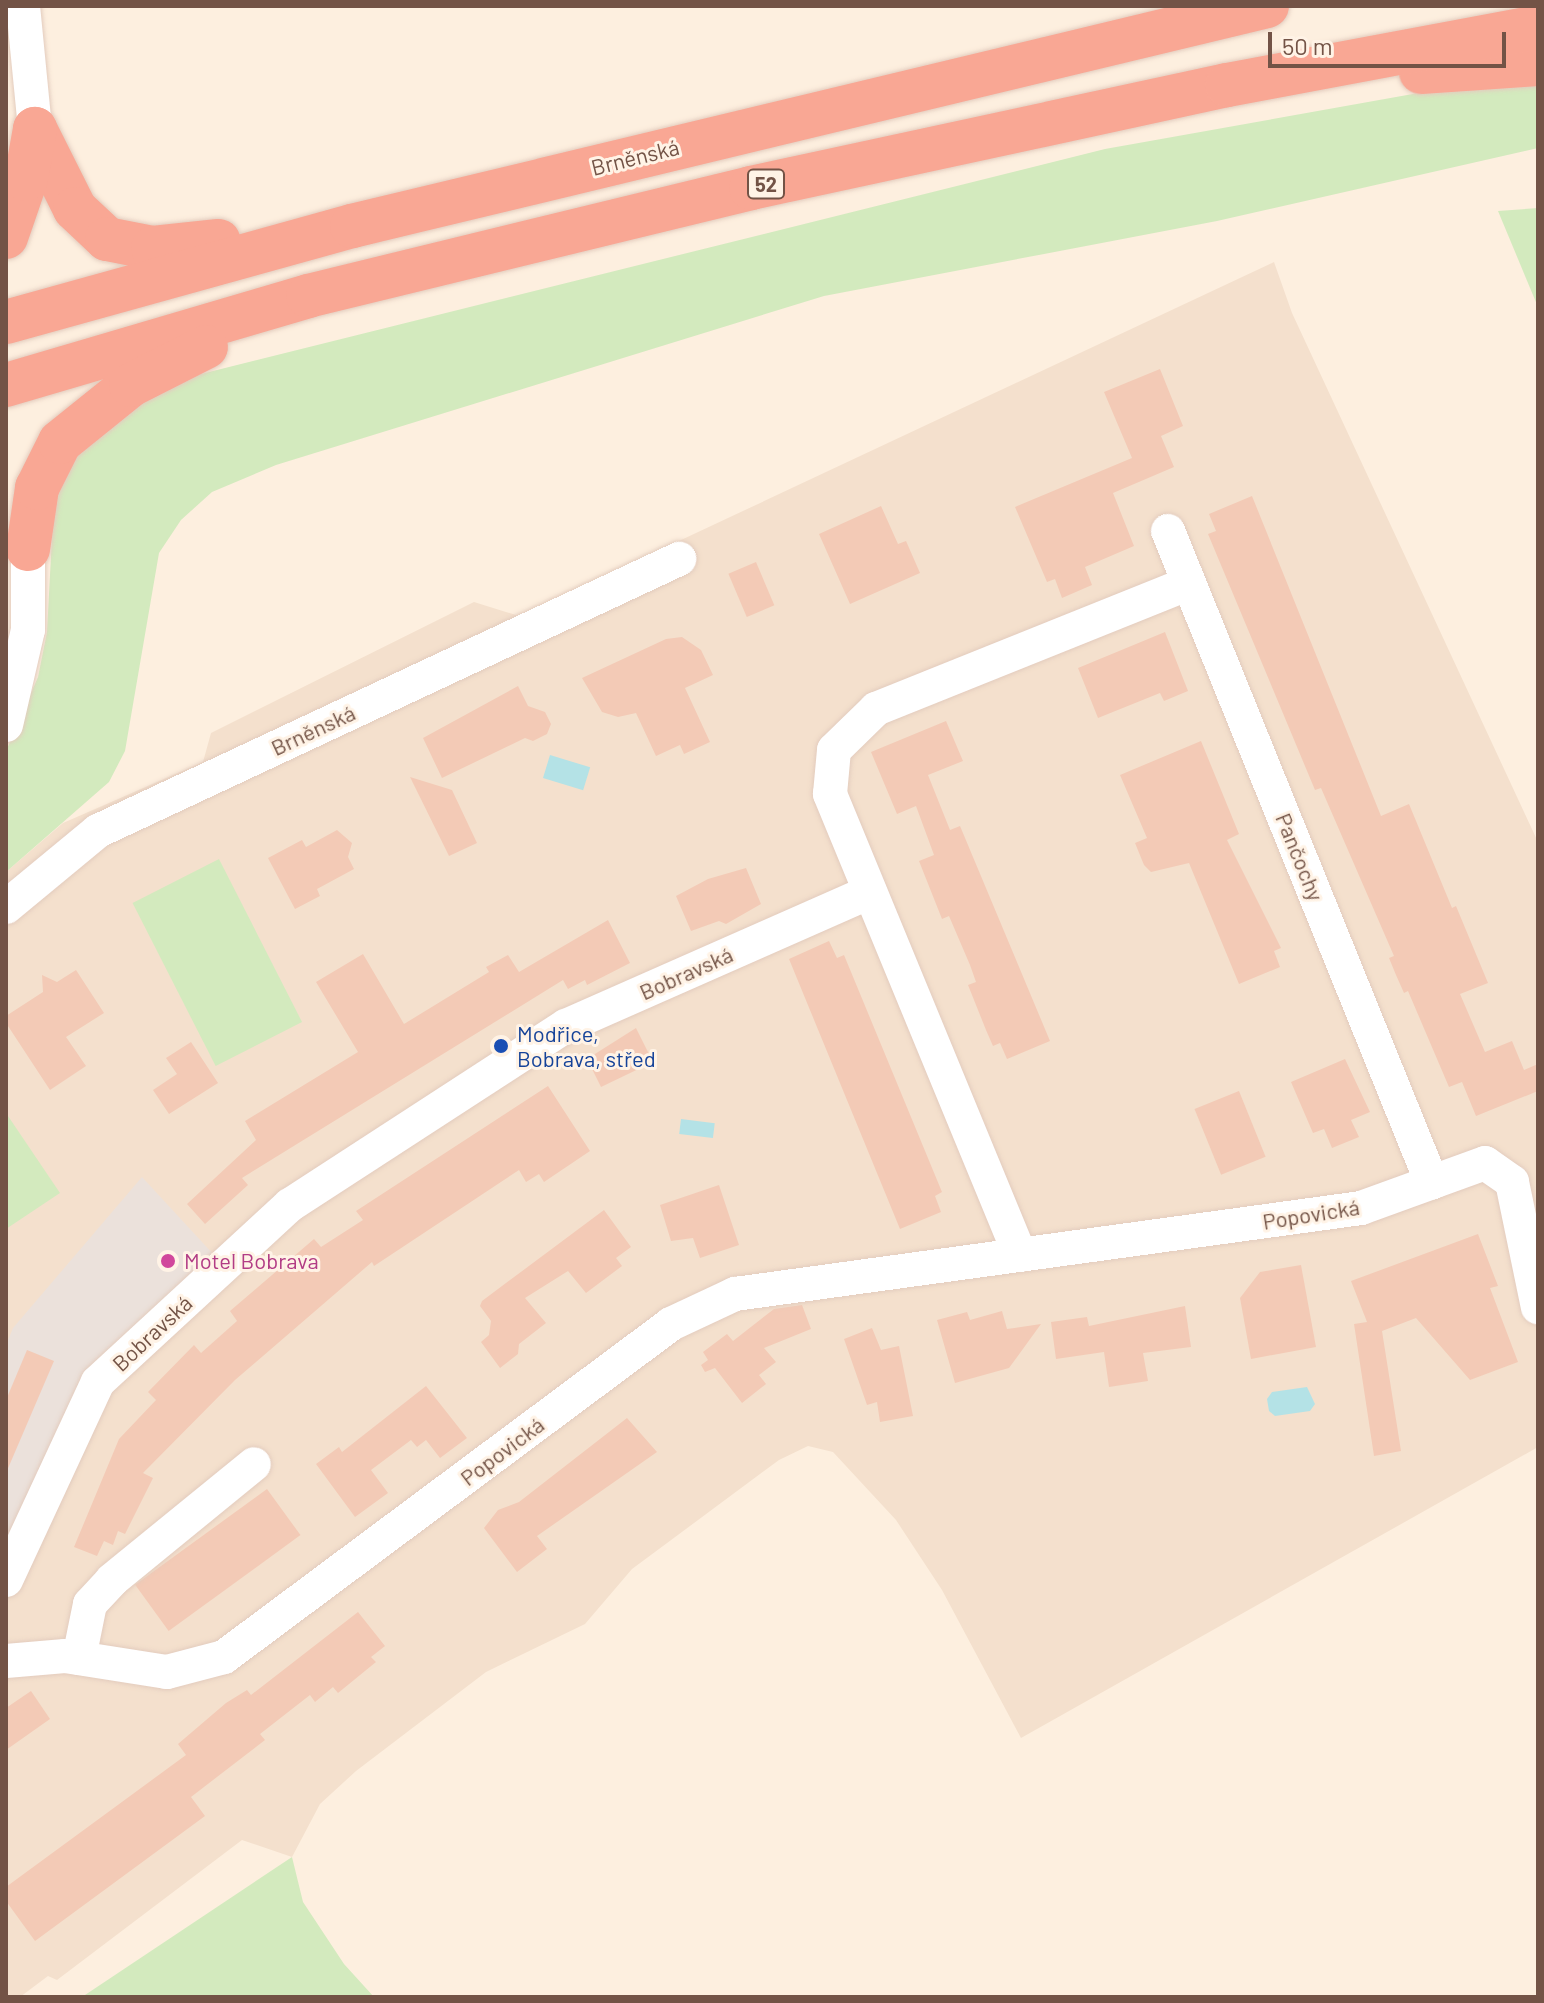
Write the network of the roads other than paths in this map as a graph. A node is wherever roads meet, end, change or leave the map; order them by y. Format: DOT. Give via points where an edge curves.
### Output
graph roads {
  1 [pos="23,6"];
  2 [pos="1267,6"];
  3 [pos="1538,27"];
  4 [pos="1538,64"];
  5 [pos="1227,85"];
  6 [pos="35,129"];
  7 [pos="352,226"];
  8 [pos="6,237"];
  9 [pos="308,296"];
  10 [pos="6,322"];
  11 [pos="6,385"];
  12 [pos="6,511"];
  13 [pos="1168,531"];
  14 [pos="28,549"];
  15 [pos="679,559"];
  16 [pos="1189,583"];
  17 [pos="6,725"];
  18 [pos="870,892"];
  19 [pos="6,907"];
  20 [pos="1432,1183"];
  21 [pos="1020,1255"];
  22 [pos="1538,1307"];
  23 [pos="254,1464"];
  24 [pos="6,1580"];
  25 [pos="79,1658"];
  26 [pos="6,1661"];
  1 -- 6 [label="street"];
  2 -- 7 [label="highway, Brněnská"];
  3 -- 5 [label="highway"];
  4 -- 5 [label="highway"];
  5 -- 9 [label="highway, 52" via="928,147"];
  6 -- 7 [label="highway" via="75,209 121,244 153,248"];
  6 -- 8 [label="highway" via="26,179"];
  7 -- 10 [label="highway, Brněnská"];
  9 -- 11 [label="highway, 52"];
  9 -- 14 [label="highway" via="131,385 81,420 60,442 42,474"];
  12 -- 14 [label="highway"];
  13 -- 16 [label="street, Pančochy"];
  14 -- 17 [label="street" via="28,630"];
  15 -- 19 [label="street, Brněnská" via="98,831"];
  16 -- 18 [label="street" via="876,709 834,750 830,794"];
  16 -- 20 [label="street, Pančochy"];
  18 -- 21 [label="street"];
  18 -- 24 [label="street, Bobravská" via="566,1026 290,1205 98,1382"];
  20 -- 21 [label="street, Popovická" via="1361,1208"];
  20 -- 22 [label="street, Popovická" via="1485,1163 1512,1182"];
  21 -- 25 [label="street, Popovická" via="735,1294 671,1324 224,1657 167,1672"];
  23 -- 25 [label="street" via="104,1588 90,1604"];
  25 -- 26 [label="street, Popovická" via="40,1655"];
}
